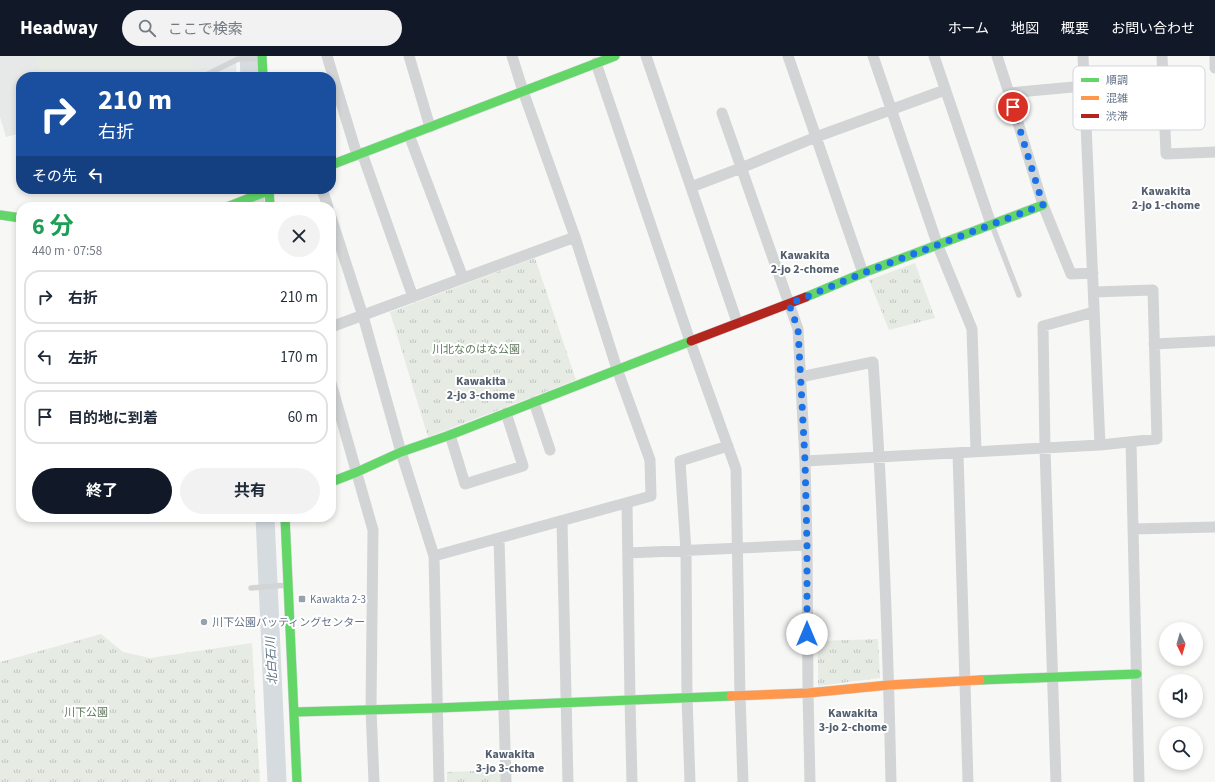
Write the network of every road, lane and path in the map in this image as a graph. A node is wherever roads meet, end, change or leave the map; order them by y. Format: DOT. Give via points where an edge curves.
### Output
graph roads {
  1 [pos="327,56"];
  2 [pos="409,56"];
  3 [pos="512,56"];
  4 [pos="615,56"];
  5 [pos="646,56"];
  6 [pos="788,56"];
  7 [pos="873,56"];
  8 [pos="934,56"];
  9 [pos="997,56"];
  10 [pos="1083,56"];
  11 [pos="1162,56"];
  12 [pos="1215,56"];
  13 [pos="259,58"];
  14 [pos="600,60"];
  15 [pos="1083,66"];
  16 [pos="1162,66"];
  17 [pos="1215,68"];
  18 [pos="212,72"];
  19 [pos="262,72"];
  20 [pos="332,72"];
  21 [pos="336,84"];
  22 [pos="1073,87"];
  23 [pos="945,90"];
  24 [pos="523,91"];
  25 [pos="1009,92"];
  26 [pos="892,110"];
  27 [pos="722,113"];
  28 [pos="430,127"];
  29 [pos="1086,130"];
  30 [pos="1165,130"];
  31 [pos="409,135"];
  32 [pos="816,137"];
  33 [pos="1215,152"];
  34 [pos="359,154"];
  35 [pos="336,163"];
  36 [pos="741,168"];
  37 [pos="691,187"];
  38 [pos="260,194"];
  39 [pos="240,202"];
  40 [pos="1043,205"];
  41 [pos="0,215"];
  42 [pos="16,217"];
  43 [pos="992,224"];
  44 [pos="336,232"];
  45 [pos="575,237"];
  46 [pos="938,246"];
  47 [pos="863,273"];
  48 [pos="1093,273"];
  49 [pos="463,278"];
  50 [pos="1094,292"];
  51 [pos="1019,295"];
  52 [pos="413,297"];
  53 [pos="789,304"];
  54 [pos="1094,312"];
  55 [pos="363,316"];
  56 [pos="738,322"];
  57 [pos="336,325"];
  58 [pos="690,341"];
  59 [pos="1215,341"];
  60 [pos="1154,344"];
  61 [pos="617,368"];
  62 [pos="800,378"];
  63 [pos="336,400"];
  64 [pos="534,402"];
  65 [pos="506,413"];
  66 [pos="450,435"];
  67 [pos="1130,442"];
  68 [pos="1100,445"];
  69 [pos="728,446"];
  70 [pos="1045,448"];
  71 [pos="550,450"];
  72 [pos="401,452"];
  73 [pos="958,452"];
  74 [pos="976,452"];
  75 [pos="880,457"];
  76 [pos="805,460"];
  77 [pos="358,472"];
  78 [pos="336,480"];
  79 [pos="627,503"];
  80 [pos="562,521"];
  81 [pos="285,522"];
  82 [pos="1215,526"];
  83 [pos="1133,529"];
  84 [pos="499,538"];
  85 [pos="807,545"];
  86 [pos="738,548"];
  87 [pos="686,551"];
  88 [pos="628,553"];
  89 [pos="434,556"];
  90 [pos="285,585"];
  91 [pos="251,588"];
  92 [pos="1137,674"];
  93 [pos="1053,678"];
  94 [pos="966,680"];
  95 [pos="889,685"];
  96 [pos="808,693"];
  97 [pos="740,696"];
  98 [pos="687,697"];
  99 [pos="630,700"];
  100 [pos="565,702"];
  101 [pos="504,705"];
  102 [pos="371,708"];
  103 [pos="437,708"];
  104 [pos="294,712"];
  105 [pos="298,782"];
  106 [pos="374,782"];
  107 [pos="439,782"];
  108 [pos="506,782"];
  109 [pos="568,782"];
  110 [pos="632,782"];
  111 [pos="690,782"];
  112 [pos="743,782"];
  113 [pos="810,782"];
  114 [pos="891,782"];
  115 [pos="968,782"];
  116 [pos="1056,782"];
  117 [pos="1139,782"];
  1 -- 20 [label="street"];
  2 -- 28 [label="street"];
  3 -- 24 [label="street"];
  4 -- 14 [label="street"];
  5 -- 37 [label="street"];
  6 -- 32 [label="street"];
  7 -- 26 [label="street"];
  8 -- 23 [label="street"];
  9 -- 25 [label="street"];
  10 -- 15 [label="street"];
  11 -- 16 [label="street"];
  12 -- 17 [label="street"];
  13 -- 18 [label="lane" via="238,59"];
  13 -- 19 [label="street"];
  14 -- 24 [label="street"];
  14 -- 58 [label="street"];
  21 -- 34 [label="street"];
  22 -- 25 [label="street"];
  23 -- 26 [label="street"];
  23 -- 43 [label="street"];
  24 -- 28 [label="street"];
  24 -- 45 [label="street"];
  25 -- 40 [label="street"];
  26 -- 32 [label="street"];
  26 -- 46 [label="street"];
  27 -- 36 [label="street"];
  28 -- 31 [label="street"];
  29 -- 48 [label="street"];
  30 -- 33 [label="street" via="1166,154"];
  31 -- 34 [label="street"];
  31 -- 49 [label="street"];
  32 -- 36 [label="street"];
  32 -- 47 [label="street"];
  34 -- 35 [label="street"];
  34 -- 52 [label="street"];
  36 -- 37 [label="street"];
  36 -- 53 [label="street"];
  37 -- 56 [label="street"];
  38 -- 39 [label="street"];
  40 -- 43 [label="street"];
  40 -- 48 [label="street" via="1071,274"];
  41 -- 42 [label="street"];
  43 -- 46 [label="street"];
  43 -- 51 [label="lane"];
  44 -- 55 [label="street"];
  45 -- 49 [label="street"];
  45 -- 61 [label="street"];
  46 -- 47 [label="street"];
  46 -- 74 [label="street" via="972,329"];
  47 -- 53 [label="street"];
  48 -- 50 [label="street"];
  49 -- 52 [label="street"];
  50 -- 54 [label="street"];
  50 -- 60 [label="street" via="1153,290"];
  52 -- 55 [label="street"];
  53 -- 56 [label="street"];
  53 -- 62 [label="street" via="798,329"];
  54 -- 68 [label="street"];
  54 -- 70 [label="street" via="1043,326"];
  55 -- 57 [label="street"];
  55 -- 72 [label="street"];
  56 -- 58 [label="street"];
  58 -- 61 [label="street"];
  58 -- 69 [label="street"];
  59 -- 60 [label="street"];
  60 -- 67 [label="street" via="1157,439"];
  61 -- 64 [label="street"];
  61 -- 79 [label="street" via="650,460 650,496"];
  62 -- 75 [label="street" via="873,362"];
  62 -- 76 [label="street"];
  63 -- 77 [label="street"];
  64 -- 65 [label="street"];
  64 -- 71 [label="street"];
  65 -- 66 [label="street"];
  65 -- 66 [label="street" via="523,466 465,484"];
  66 -- 72 [label="street"];
  67 -- 68 [label="street"];
  67 -- 83 [label="street"];
  68 -- 70 [label="street"];
  69 -- 86 [label="street" via="736,469"];
  69 -- 87 [label="street" via="680,461"];
  70 -- 74 [label="street"];
  70 -- 93 [label="street"];
  72 -- 77 [label="street"];
  72 -- 89 [label="street"];
  73 -- 74 [label="street"];
  73 -- 75 [label="street"];
  73 -- 94 [label="street"];
  75 -- 76 [label="street"];
  75 -- 95 [label="street"];
  76 -- 85 [label="street"];
  77 -- 78 [label="street"];
  77 -- 102 [label="street" via="374,530"];
  79 -- 80 [label="street"];
  79 -- 88 [label="street"];
  80 -- 84 [label="street"];
  80 -- 100 [label="street"];
  81 -- 90 [label="street"];
  82 -- 83 [label="street"];
  83 -- 92 [label="street"];
  84 -- 89 [label="street"];
  84 -- 101 [label="street"];
  85 -- 86 [label="street"];
  85 -- 96 [label="street"];
  86 -- 87 [label="street"];
  86 -- 97 [label="street"];
  87 -- 88 [label="street"];
  87 -- 98 [label="street"];
  88 -- 99 [label="street"];
  89 -- 103 [label="street"];
  90 -- 91 [label="lane"];
  90 -- 104 [label="street"];
  92 -- 93 [label="street"];
  92 -- 117 [label="street"];
  93 -- 94 [label="street"];
  93 -- 116 [label="street"];
  94 -- 95 [label="street"];
  94 -- 115 [label="street"];
  95 -- 96 [label="street"];
  95 -- 114 [label="street"];
  96 -- 97 [label="street"];
  96 -- 113 [label="street"];
  97 -- 98 [label="street"];
  97 -- 112 [label="street"];
  98 -- 99 [label="street"];
  98 -- 111 [label="street"];
  99 -- 100 [label="street"];
  99 -- 110 [label="street"];
  100 -- 101 [label="street"];
  100 -- 109 [label="street"];
  101 -- 103 [label="street"];
  101 -- 108 [label="street"];
  102 -- 103 [label="street"];
  102 -- 104 [label="street"];
  102 -- 106 [label="street"];
  103 -- 107 [label="street"];
  104 -- 105 [label="street"];
}
